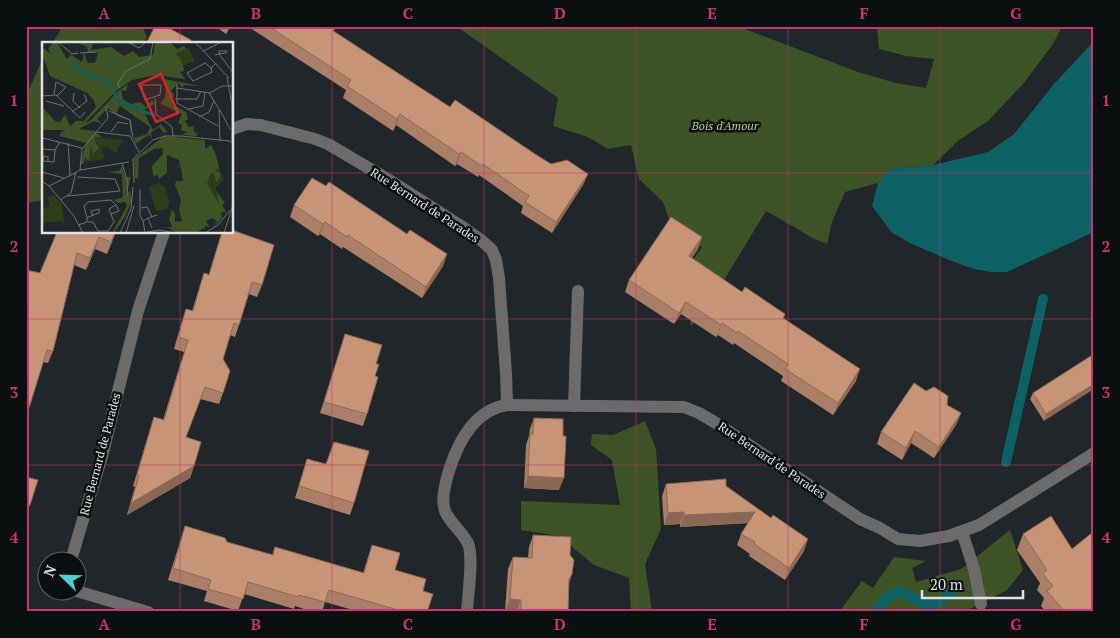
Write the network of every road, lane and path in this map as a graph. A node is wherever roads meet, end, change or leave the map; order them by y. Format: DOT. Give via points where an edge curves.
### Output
graph roads {
  1 [pos="234,128"];
  2 [pos="163,234"];
  3 [pos="578,291"];
  4 [pos="507,405"];
  5 [pos="574,406"];
  6 [pos="1094,453"];
  7 [pos="962,532"];
  8 [pos="74,550"];
  9 [pos="88,594"];
  10 [pos="982,604"];
  11 [pos="148,612"];
  12 [pos="467,612"];
  1 -- 4 [label="street, Rue Bernard de Parades" via="247,124 261,125 322,142 454,221 492,250 499,278"];
  2 -- 8 [label="street, Rue Bernard de Parades" via="138,311 102,456"];
  3 -- 5 [label="street"];
  4 -- 5 [label="street, Rue Bernard de Parades"];
  4 -- 12 [label="street" via="486,412 466,432 444,486 446,513 469,546"];
  5 -- 7 [label="street, Rue Bernard de Parades" via="684,407 700,413 860,519 898,539 920,541"];
  6 -- 7 [label="street, Rue Bernard de Parades" via="980,525"];
  7 -- 10 [label="street"];
  9 -- 11 [label="street"];
}
